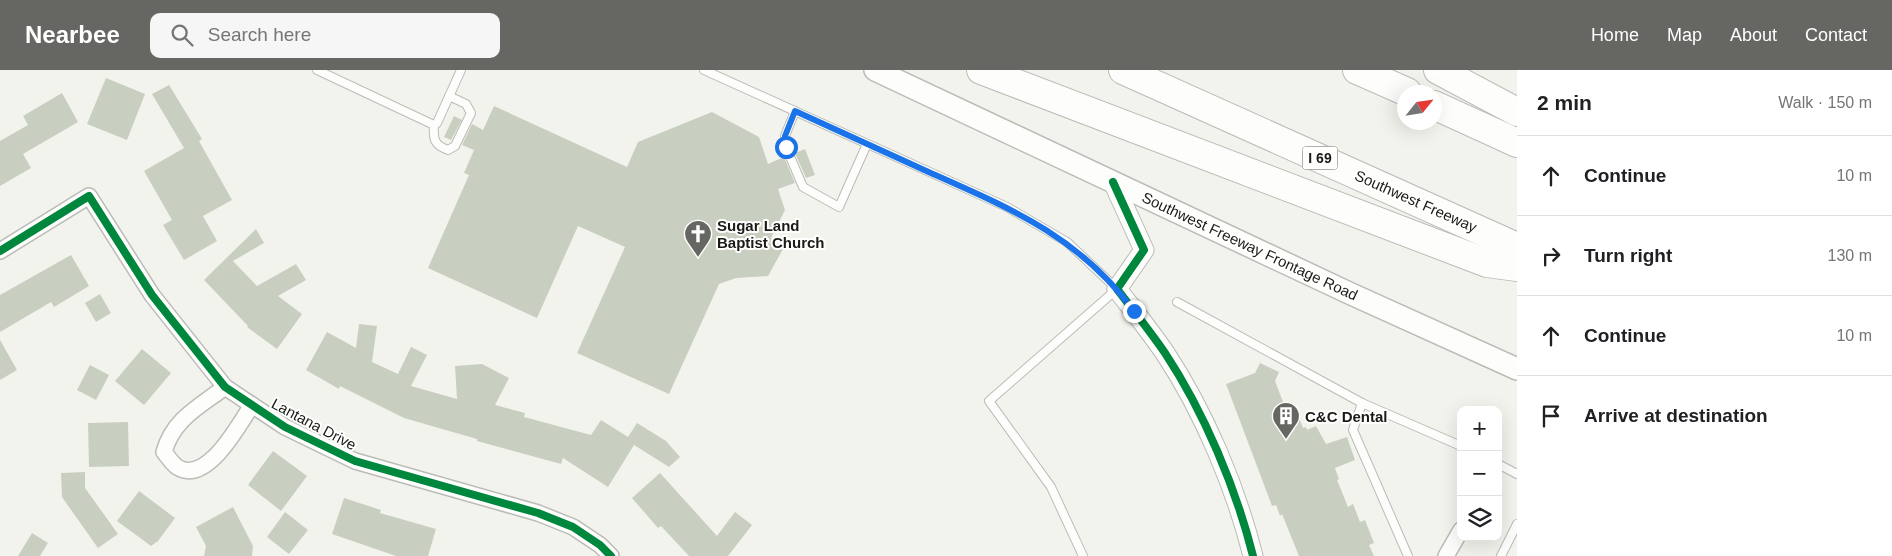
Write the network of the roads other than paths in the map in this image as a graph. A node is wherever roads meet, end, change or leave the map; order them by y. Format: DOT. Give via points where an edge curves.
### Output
graph roads {
  1 [pos="317,70"];
  2 [pos="461,70"];
  3 [pos="704,70"];
  4 [pos="875,70"];
  5 [pos="981,70"];
  6 [pos="1123,70"];
  7 [pos="1357,70"];
  8 [pos="1438,70"];
  9 [pos="1397,88"];
  10 [pos="449,96"];
  11 [pos="1442,109"];
  12 [pos="795,111"];
  13 [pos="1517,112"];
  14 [pos="434,125"];
  15 [pos="1517,143"];
  16 [pos="867,144"];
  17 [pos="1112,182"];
  18 [pos="1517,247"];
  19 [pos="0,251"];
  20 [pos="1517,266"];
  21 [pos="1117,289"];
  22 [pos="1176,302"];
  23 [pos="1517,369"];
  24 [pos="225,387"];
  25 [pos="1362,403"];
  26 [pos="252,405"];
  27 [pos="1457,444"];
  28 [pos="1502,466"];
  29 [pos="1517,474"];
  30 [pos="1517,524"];
  31 [pos="1457,537"];
  32 [pos="611,556"];
  33 [pos="1083,556"];
  34 [pos="1253,556"];
  35 [pos="1408,556"];
  36 [pos="1446,556"];
  37 [pos="1501,556"];
  1 -- 14 [label="lane"];
  2 -- 10 [label="lane"];
  3 -- 12 [label="lane"];
  4 -- 17 [label="main road, Southwest Freeway Frontage Road"];
  5 -- 20 [label="highway" via="1487,263"];
  6 -- 18 [label="highway, Southwest Freeway / I 69"];
  7 -- 9 [label="highway"];
  8 -- 13 [label="highway"];
  10 -- 14 [label="lane"];
  10 -- 14 [label="lane" via="466,104 471,113 455,146 448,150 439,147 433,138"];
  11 -- 15 [label="highway"];
  12 -- 16 [label="lane"];
  12 -- 16 [label="lane" via="785,136 786,147 803,187 839,207"];
  16 -- 21 [label="lane" via="1039,224 1067,242"];
  17 -- 21 [label="street" via="1144,250"];
  17 -- 23 [label="main road, Southwest Freeway Frontage Road"];
  19 -- 24 [label="street, Lantana Drive" via="89,196 152,295"];
  21 -- 33 [label="lane" via="989,400 1051,487"];
  21 -- 34 [label="street" via="1165,354 1190,396 1233,492"];
  22 -- 25 [label="lane"];
  24 -- 26 [label="street, Lantana Drive"];
  24 -- 26 [label="street" via="179,421 168,437 164,452 178,468 195,470 215,459"];
  25 -- 27 [label="lane"];
  25 -- 35 [label="lane" via="1353,430"];
  26 -- 32 [label="street, Lantana Drive" via="285,427 355,461 573,527"];
  28 -- 29 [label="lane"];
  30 -- 37 [label="lane"];
  31 -- 36 [label="street"];
}
